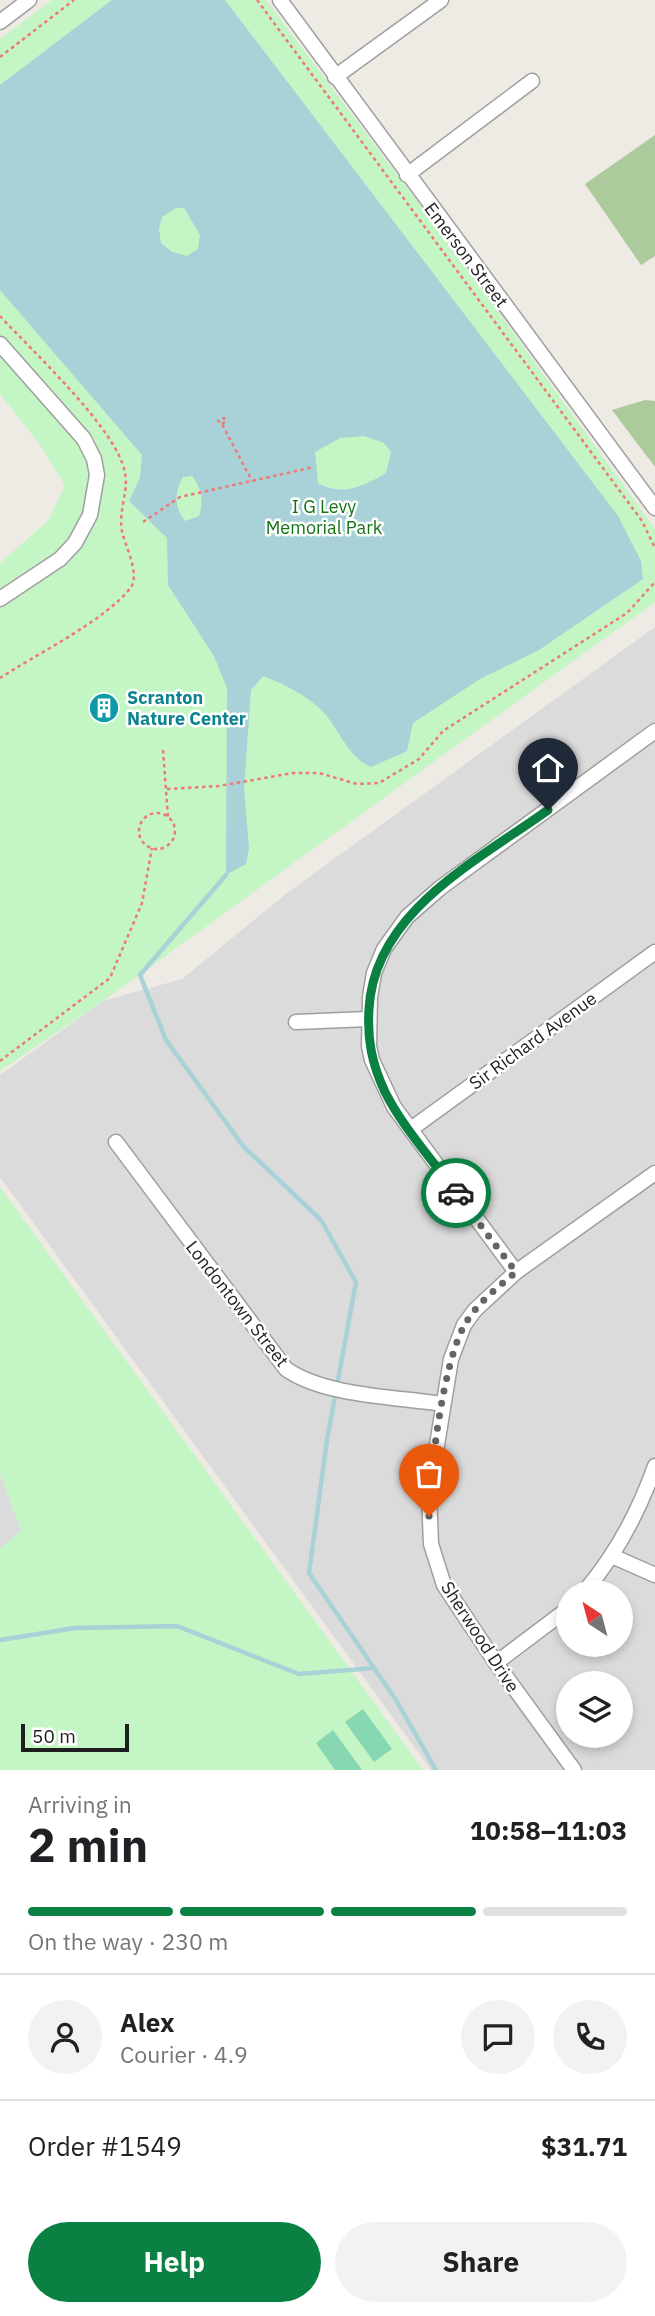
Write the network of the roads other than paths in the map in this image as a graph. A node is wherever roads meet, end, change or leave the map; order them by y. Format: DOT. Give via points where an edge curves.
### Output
graph roads {
  1 [pos="29,0"];
  2 [pos="280,0"];
  3 [pos="441,0"];
  4 [pos="0,22"];
  5 [pos="335,77"];
  6 [pos="532,81"];
  7 [pos="407,176"];
  8 [pos="0,344"];
  9 [pos="655,508"];
  10 [pos="0,599"];
  11 [pos="655,731"];
  12 [pos="655,952"];
  13 [pos="368,1019"];
  14 [pos="296,1022"];
  15 [pos="411,1129"];
  16 [pos="116,1142"];
  17 [pos="655,1173"];
  18 [pos="516,1272"];
  19 [pos="443,1404"];
  20 [pos="655,1466"];
  21 [pos="612,1556"];
  22 [pos="655,1574"];
  23 [pos="593,1580"];
  24 [pos="556,1618"];
  25 [pos="496,1663"];
  26 [pos="574,1770"];
  1 -- 4 [label="street"];
  2 -- 5 [label="street, Emerson Street"];
  3 -- 5 [label="street"];
  5 -- 7 [label="street, Emerson Street"];
  6 -- 7 [label="street"];
  7 -- 9 [label="street, Emerson Street"];
  8 -- 10 [label="street" via="84,439 97,475 90,515 75,543 61,559"];
  11 -- 13 [label="street" via="407,917 374,973"];
  12 -- 15 [label="street, Sir Richard Avenue"];
  13 -- 14 [label="street"];
  13 -- 15 [label="street" via="372,1060 394,1107"];
  15 -- 18 [label="street"];
  16 -- 19 [label="street, Londontown Street" via="286,1369 320,1386"];
  17 -- 18 [label="street, Sherwood Drive"];
  18 -- 19 [label="street, Sherwood Drive" via="464,1325 451,1359"];
  19 -- 25 [label="street, Sherwood Drive" via="429,1494 431,1544 444,1585"];
  20 -- 21 [label="street"];
  21 -- 22 [label="street"];
  21 -- 23 [label="street"];
  24 -- 25 [label="street"];
  25 -- 26 [label="street, Sherwood Drive"];
}
